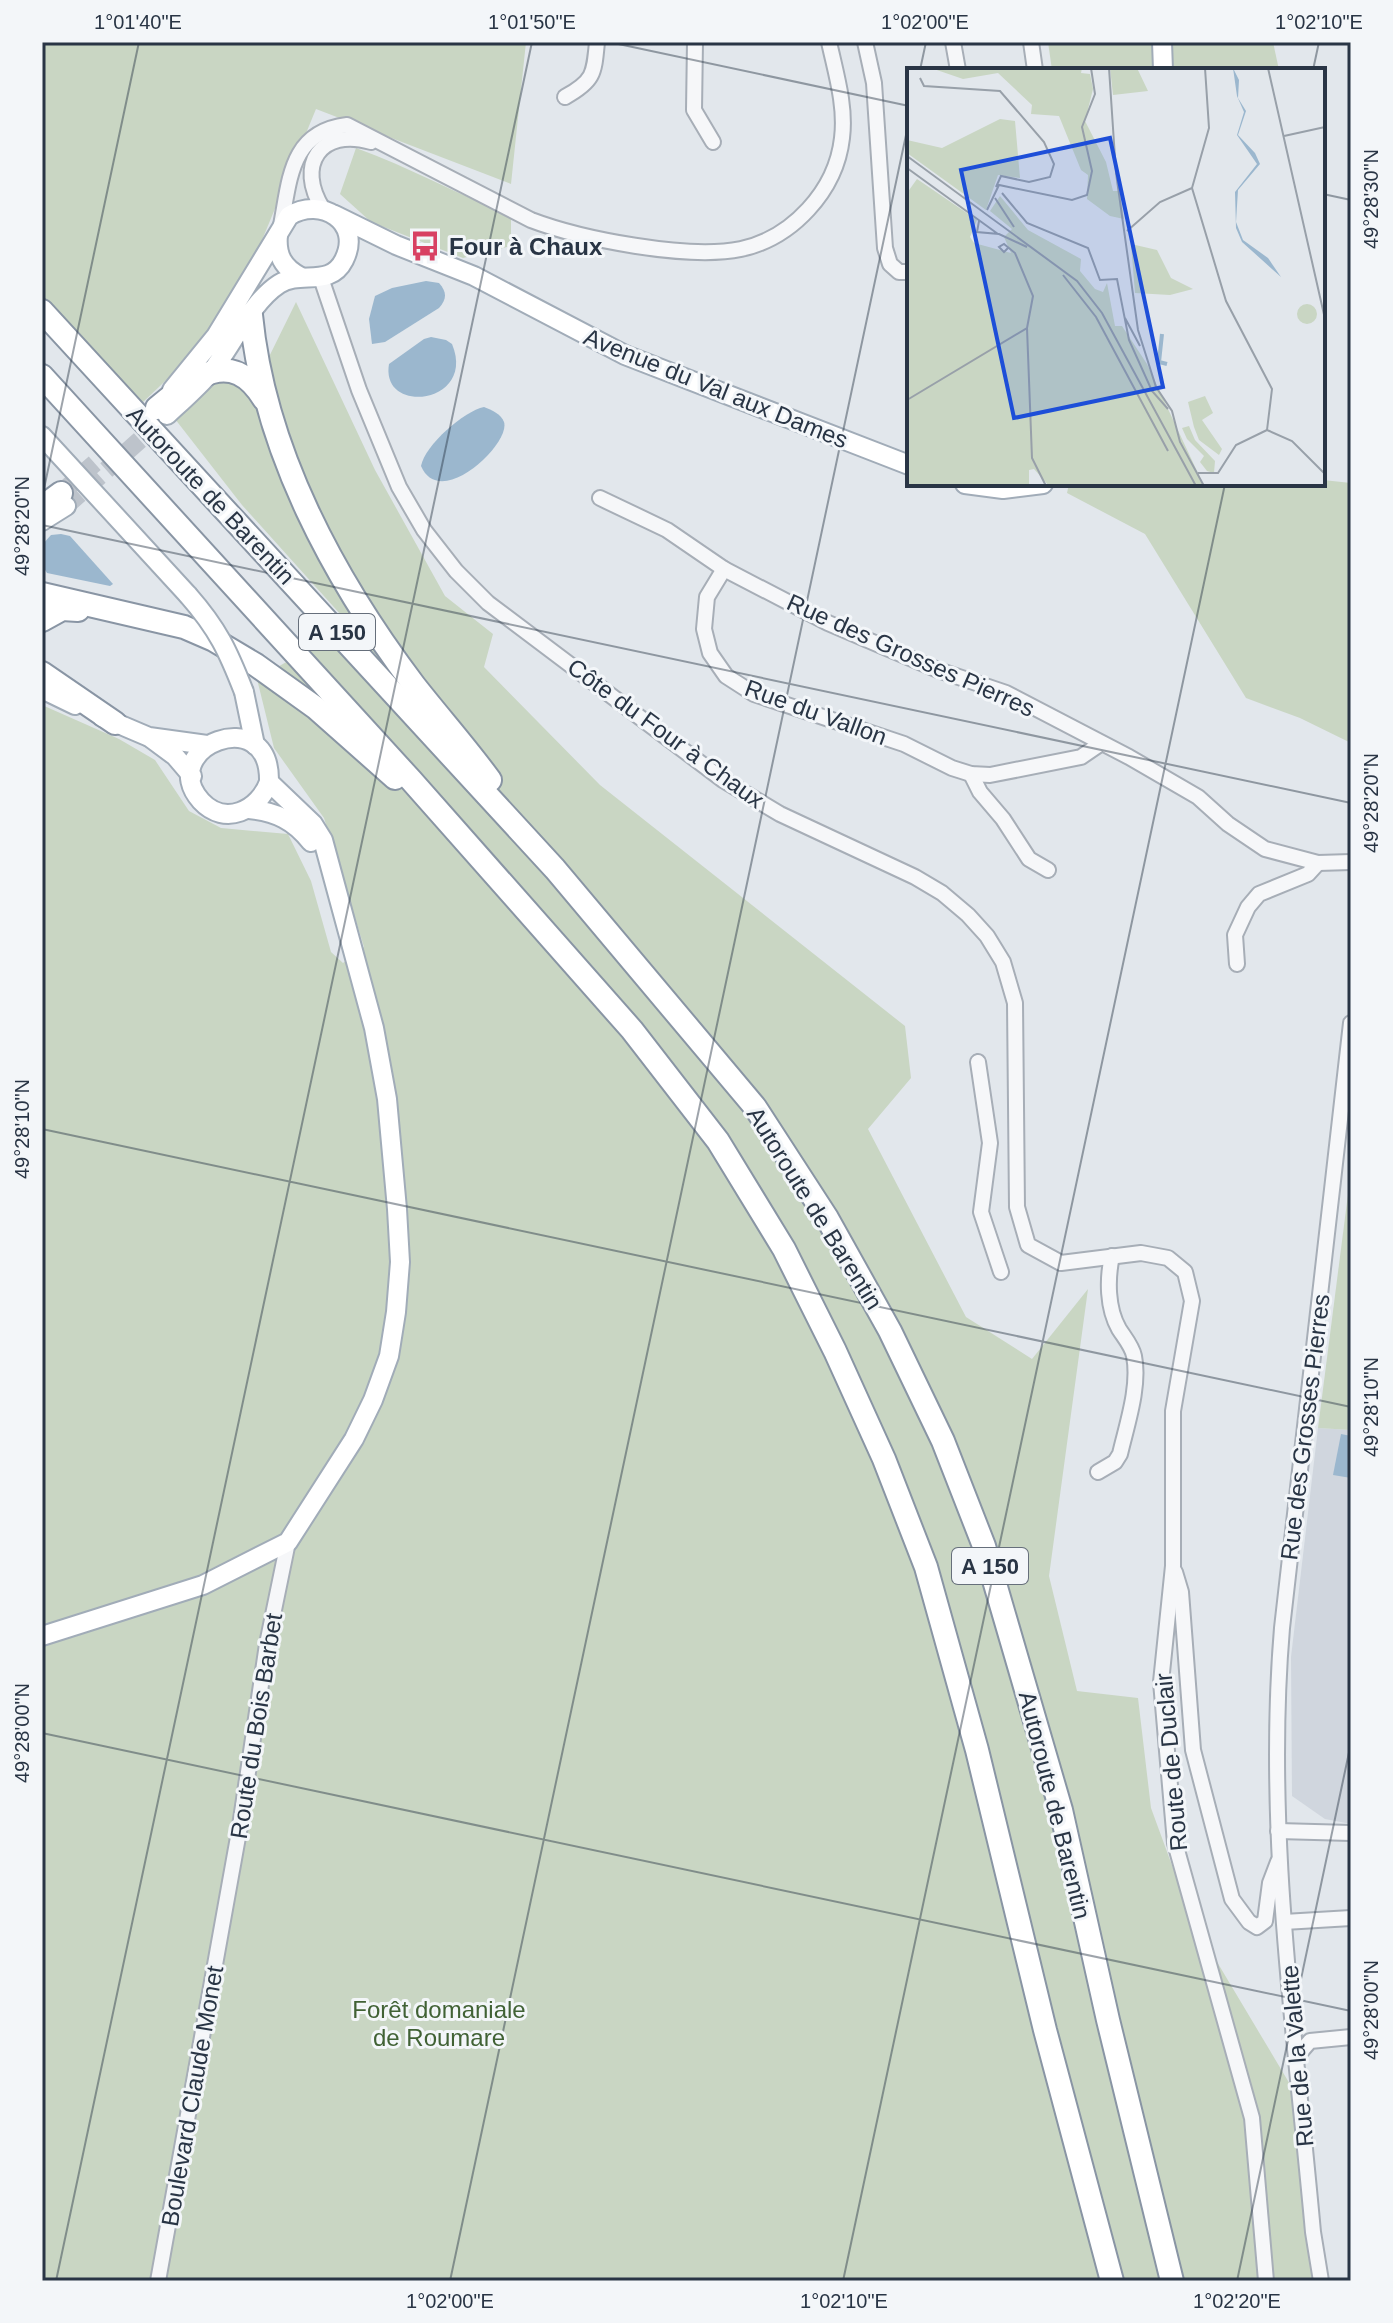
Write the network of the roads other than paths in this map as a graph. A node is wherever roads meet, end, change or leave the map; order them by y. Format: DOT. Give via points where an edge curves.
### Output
graph roads {
  1 [pos="597,42"];
  2 [pos="695,42"];
  3 [pos="829,42"];
  4 [pos="865,42"];
  5 [pos="953,42"];
  6 [pos="1031,42"];
  7 [pos="1162,42"];
  8 [pos="958,68"];
  9 [pos="1035,68"];
  10 [pos="1163,68"];
  11 [pos="565,97"];
  12 [pos="713,142"];
  13 [pos="383,146"];
  14 [pos="329,212"];
  15 [pos="279,230"];
  16 [pos="396,245"];
  17 [pos="345,259"];
  18 [pos="907,272"];
  19 [pos="301,277"];
  20 [pos="321,278"];
  21 [pos="42,311"];
  22 [pos="251,315"];
  23 [pos="211,373"];
  24 [pos="42,376"];
  25 [pos="267,404"];
  26 [pos="162,412"];
  27 [pos="42,436"];
  28 [pos="42,450"];
  29 [pos="907,464"];
  30 [pos="980,486"];
  31 [pos="1027,486"];
  32 [pos="600,498"];
  33 [pos="53,503"];
  34 [pos="42,521"];
  35 [pos="724,569"];
  36 [pos="42,594"];
  37 [pos="184,598"];
  38 [pos="120,611"];
  39 [pos="42,620"];
  40 [pos="42,673"];
  41 [pos="42,689"];
  42 [pos="239,693"];
  43 [pos="115,723"];
  44 [pos="149,737"];
  45 [pos="216,741"];
  46 [pos="1100,744"];
  47 [pos="255,745"];
  48 [pos="971,774"];
  49 [pos="192,776"];
  50 [pos="269,782"];
  51 [pos="249,809"];
  52 [pos="444,817"];
  53 [pos="1351,862"];
  54 [pos="1318,863"];
  55 [pos="555,869"];
  56 [pos="1048,870"];
  57 [pos="329,871"];
  58 [pos="1237,964"];
  59 [pos="1351,1023"];
  60 [pos="978,1062"];
  61 [pos="990,1143"];
  62 [pos="1015,1145"];
  63 [pos="1109,1257"];
  64 [pos="1001,1272"];
  65 [pos="1098,1472"];
  66 [pos="288,1542"];
  67 [pos="1173,1566"];
  68 [pos="42,1636"];
  69 [pos="1278,1831"];
  70 [pos="1351,1833"];
  71 [pos="1279,1858"];
  72 [pos="225,1910"];
  73 [pos="1351,1918"];
  74 [pos="1284,1922"];
  75 [pos="1351,2037"];
  76 [pos="1297,2056"];
  77 [pos="158,2281"];
  78 [pos="1112,2281"];
  79 [pos="1172,2281"];
  80 [pos="1266,2281"];
  81 [pos="1321,2281"];
  1 -- 11 [label="street" via="594,74"];
  2 -- 12 [label="street" via="694,110"];
  3 -- 13 [label="street" via="843,121 833,170 797,220 768,240 742,249 662,248 562,231"];
  4 -- 18 [label="street" via="874,83 885,248 890,264"];
  5 -- 8 [label="street"];
  6 -- 9 [label="street"];
  7 -- 10 [label="main road"];
  13 -- 14 [label="street" via="344,138 317,152 311,188"];
  13 -- 15 [label="street" via="347,125 310,138 293,169"];
  14 -- 15 [label="main road" via="299,210"];
  14 -- 16 [label="main road, Avenue du Val aux Dames"];
  14 -- 17 [label="main road" via="348,235"];
  15 -- 19 [label="main road" via="277,245 284,265"];
  15 -- 26 [label="main road" via="216,336"];
  16 -- 17 [label="main road, Avenue du Val aux Dames" via="355,249"];
  16 -- 29 [label="main road, Avenue du Val aux Dames" via="474,276 625,355"];
  17 -- 20 [label="main road"];
  19 -- 20 [label="main road"];
  19 -- 22 [label="main road" via="279,284"];
  20 -- 62 [label="street, Côte du Four à Chaux" via="399,487 424,530 488,603 723,780 780,814 915,877 960,907 987,936 1003,962 1015,1003"];
  21 -- 55 [label="highway, Autoroute de Barentin / A 150"];
  22 -- 23 [label="main road"];
  22 -- 25 [label="highway"];
  23 -- 25 [label="highway" via="234,372 247,378"];
  23 -- 26 [label="highway" via="196,376"];
  24 -- 52 [label="highway, Autoroute de Barentin / A 150"];
  25 -- 55 [label="highway" via="299,489 361,606 414,685"];
  27 -- 37 [label="main road"];
  28 -- 37 [label="main road"];
  30 -- 31 [label="main road"];
  32 -- 35 [label="street, Rue des Grosses Pierres" via="667,530"];
  33 -- 34 [label="main road"];
  35 -- 46 [label="street, Rue des Grosses Pierres" via="828,623 1006,693"];
  35 -- 48 [label="street, Rue du Vallon" via="707,597 704,629 710,653 726,676 754,694 904,744"];
  36 -- 38 [label="highway"];
  37 -- 42 [label="main road"];
  38 -- 39 [label="highway" via="62,609"];
  38 -- 52 [label="highway" via="184,627 256,665 316,708"];
  40 -- 43 [label="highway"];
  41 -- 43 [label="main road"];
  42 -- 45 [label="main road" via="232,724"];
  42 -- 47 [label="main road"];
  43 -- 44 [label="main road"];
  44 -- 45 [label="main road"];
  44 -- 49 [label="main road"];
  45 -- 47 [label="main road" via="235,737"];
  45 -- 49 [label="main road" via="198,753"];
  46 -- 48 [label="street, Rue du Vallon" via="1081,757"];
  46 -- 54 [label="street, Rue des Grosses Pierres" via="1198,797 1265,849"];
  47 -- 50 [label="main road" via="267,762"];
  48 -- 56 [label="street" via="1029,859"];
  49 -- 51 [label="main road" via="194,789 211,809 223,814"];
  50 -- 51 [label="main road"];
  50 -- 57 [label="main road" via="313,824 323,840"];
  51 -- 57 [label="main road" via="289,819"];
  52 -- 78 [label="highway, Autoroute de Barentin / A 150" via="632,1030 718,1141 784,1249 835,1351 926,1567"];
  53 -- 54 [label="street, Rue des Grosses Pierres"];
  54 -- 58 [label="street" via="1308,874 1259,894 1248,907 1235,935"];
  55 -- 79 [label="highway, Autoroute de Barentin / A 150" via="755,1107 827,1218 943,1441 984,1546 1061,1810"];
  57 -- 66 [label="main road" via="377,1042 387,1099 400,1262 389,1356 373,1400"];
  59 -- 69 [label="street, Rue des Grosses Pierres" via="1280,1644 1275,1716"];
  60 -- 61 [label="street"];
  61 -- 62 [label="street"];
  61 -- 64 [label="street" via="981,1212"];
  62 -- 63 [label="street, Côte du Four à Chaux" via="1017,1207 1028,1245 1061,1263"];
  63 -- 65 [label="street" via="1110,1303 1134,1354 1134,1381 1120,1454"];
  63 -- 67 [label="street, Route de Duclair" via="1141,1253 1168,1258 1185,1272 1192,1301 1173,1411"];
  66 -- 68 [label="main road" via="203,1585"];
  66 -- 72 [label="street, Route du Bois Barbet"];
  67 -- 71 [label="street" via="1181,1592 1193,1750 1232,1899 1257,1927 1265,1921"];
  67 -- 80 [label="street, Route de Duclair" via="1161,1682 1175,1843 1252,2118"];
  69 -- 70 [label="street"];
  69 -- 71 [label="street, Rue de la Valette"];
  71 -- 74 [label="street, Rue de la Valette"];
  72 -- 77 [label="street, Boulevard Claude Monet"];
  73 -- 74 [label="street"];
  74 -- 76 [label="street, Rue de la Valette"];
  75 -- 76 [label="street" via="1310,2041"];
  76 -- 81 [label="street, Rue de la Valette"];
}
